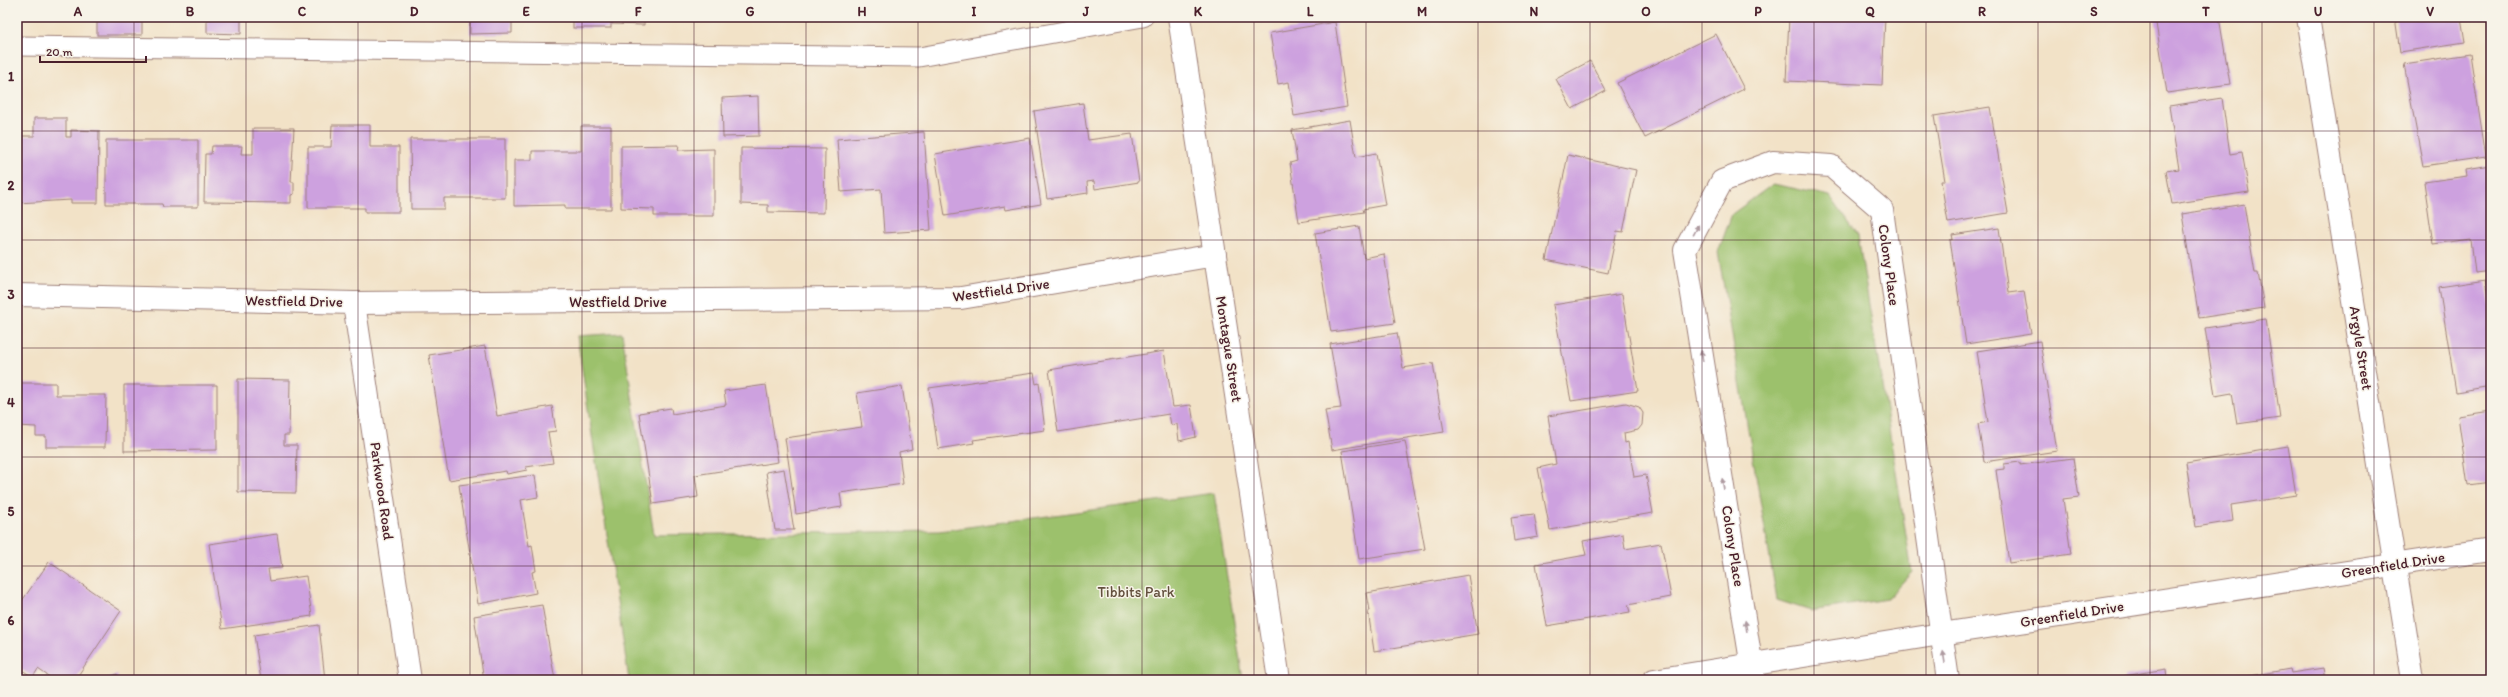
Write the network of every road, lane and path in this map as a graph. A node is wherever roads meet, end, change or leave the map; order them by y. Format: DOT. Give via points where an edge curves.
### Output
graph roads {
  1 [pos="1143,17"];
  2 [pos="1179,17"];
  3 [pos="2308,17"];
  4 [pos="17,46"];
  5 [pos="1215,255"];
  6 [pos="17,295"];
  7 [pos="354,303"];
  8 [pos="2491,550"];
  9 [pos="2395,565"];
  10 [pos="1941,634"];
  11 [pos="1753,672"];
  12 [pos="410,680"];
  13 [pos="1279,680"];
  14 [pos="1654,680"];
  15 [pos="1948,680"];
  16 [pos="2413,680"];
  1 -- 4 [label="lane" via="919,57"];
  2 -- 5 [label="street, Montague Street"];
  3 -- 9 [label="street, Argyle Street"];
  5 -- 7 [label="street, Westfield Drive" via="961,298"];
  5 -- 13 [label="street, Montague Street"];
  6 -- 7 [label="street, Westfield Drive"];
  7 -- 12 [label="street, Parkwood Road"];
  8 -- 9 [label="street, Greenfield Drive"];
  9 -- 10 [label="street, Greenfield Drive"];
  9 -- 16 [label="street, Argyle Street"];
  10 -- 11 [label="street, Greenfield Drive"];
  11 -- 10 [label="street, Colony Place, one-way" via="1685,250 1722,181 1773,162 1831,166 1882,210"];
  15 -- 10 [label="street, Colony Place, one-way"];
  11 -- 14 [label="street, Greenfield Drive"];
}
